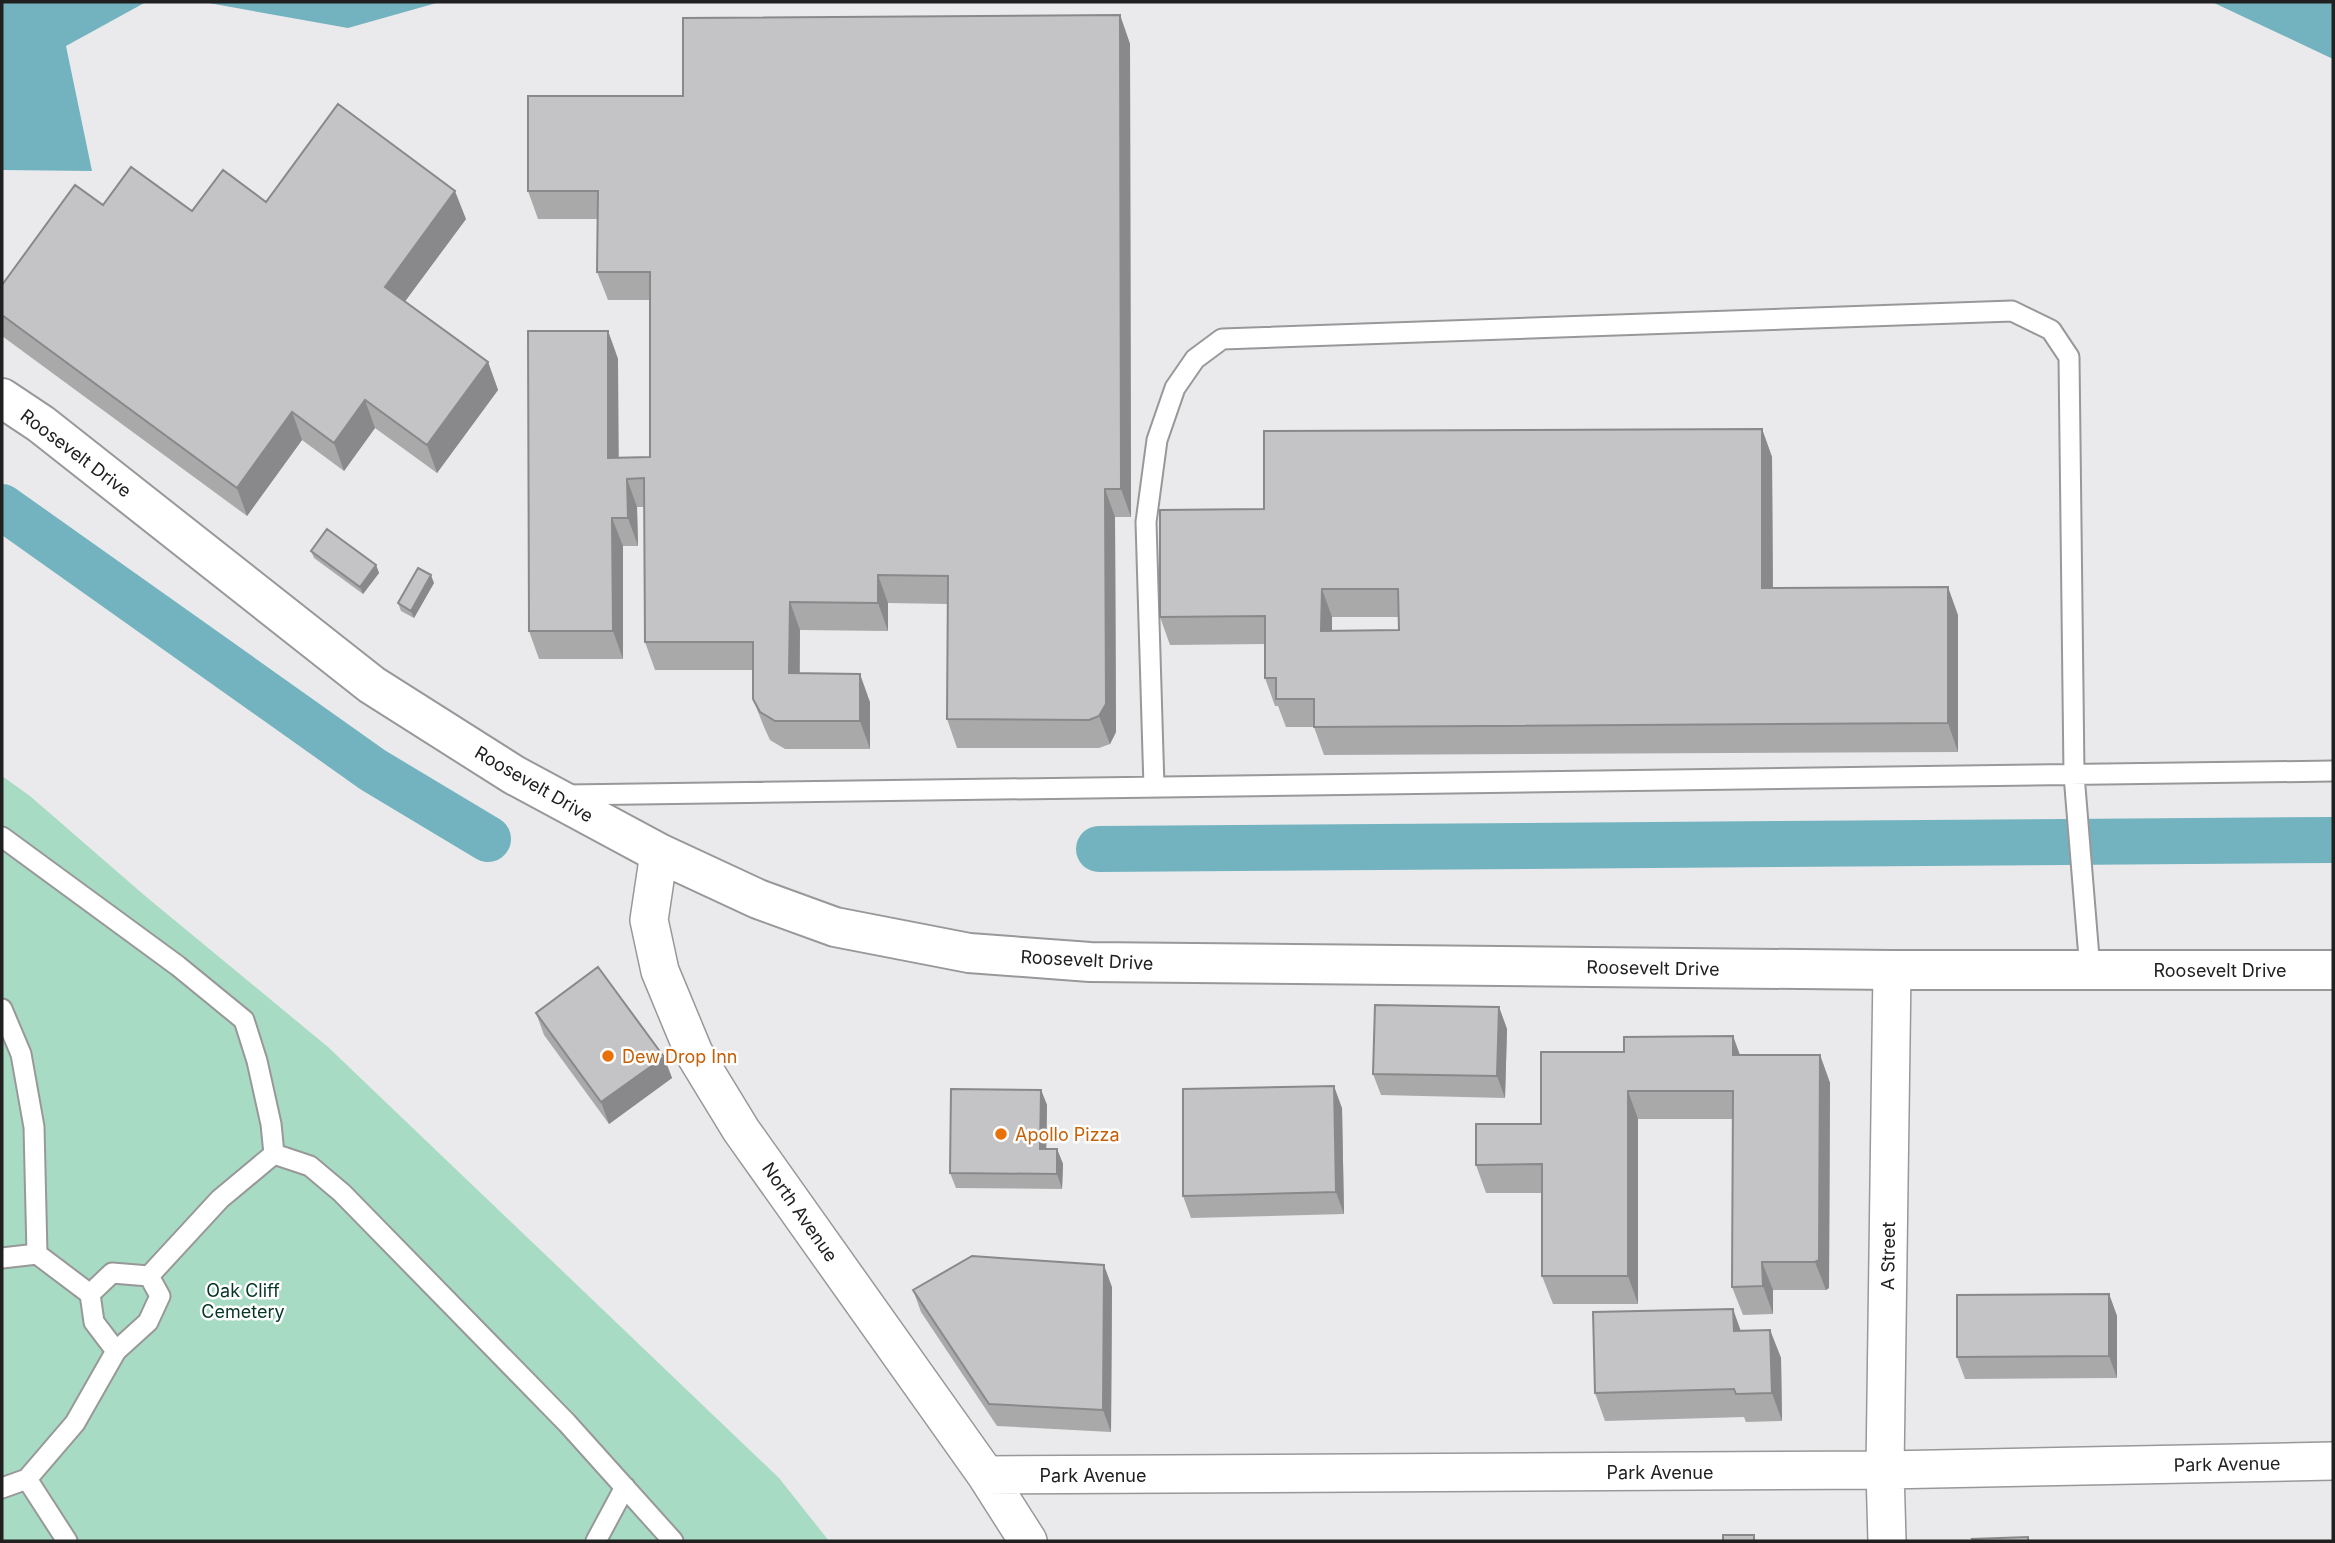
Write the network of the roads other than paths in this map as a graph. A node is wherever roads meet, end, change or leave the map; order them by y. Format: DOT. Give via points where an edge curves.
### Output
graph roads {
  1 [pos="2,398"];
  2 [pos="2333,771"];
  3 [pos="2074,775"];
  4 [pos="1154,787"];
  5 [pos="551,796"];
  6 [pos="2,837"];
  7 [pos="659,853"];
  8 [pos="1892,970"];
  9 [pos="2090,970"];
  10 [pos="2333,970"];
  11 [pos="2,1009"];
  12 [pos="274,1154"];
  13 [pos="37,1254"];
  14 [pos="2,1258"];
  15 [pos="149,1276"];
  16 [pos="90,1294"];
  17 [pos="116,1351"];
  18 [pos="2333,1461"];
  19 [pos="1885,1470"];
  20 [pos="986,1475"];
  21 [pos="27,1479"];
  22 [pos="625,1487"];
  23 [pos="2,1488"];
  24 [pos="67,1541"];
  25 [pos="596,1541"];
  26 [pos="673,1541"];
  27 [pos="1028,1541"];
  28 [pos="1886,1541"];
  1 -- 5 [label="main road, Roosevelt Drive" via="372,685"];
  2 -- 3 [label="lane"];
  3 -- 4 [label="lane"];
  3 -- 4 [label="lane" via="2069,358 2051,330 2012,311 1222,339 1195,359 1175,388 1157,440 1146,522"];
  3 -- 9 [label="lane"];
  4 -- 5 [label="lane"];
  5 -- 7 [label="main road, Roosevelt Drive"];
  6 -- 12 [label="lane" via="244,1020 257,1061"];
  7 -- 8 [label="main road, Roosevelt Drive" via="758,899 835,927 969,953 1090,962"];
  7 -- 20 [label="street, North Avenue" via="649,920 660,971 694,1053 741,1130"];
  8 -- 9 [label="main road, Roosevelt Drive"];
  8 -- 19 [label="street, A Street"];
  9 -- 10 [label="main road, Roosevelt Drive"];
  11 -- 13 [label="lane" via="21,1054 34,1127"];
  12 -- 15 [label="lane" via="220,1199"];
  12 -- 22 [label="lane" via="310,1166 342,1194"];
  13 -- 14 [label="lane"];
  13 -- 16 [label="lane"];
  15 -- 16 [label="lane" via="112,1273"];
  15 -- 17 [label="lane" via="160,1296 148,1322"];
  16 -- 17 [label="lane" via="94,1322"];
  17 -- 21 [label="lane" via="75,1423"];
  18 -- 19 [label="street, Park Avenue"];
  19 -- 20 [label="street, Park Avenue"];
  19 -- 28 [label="street, A Street"];
  20 -- 27 [label="street, North Avenue"];
  21 -- 23 [label="lane"];
  21 -- 24 [label="lane"];
  22 -- 25 [label="lane"];
  22 -- 26 [label="lane"];
}
